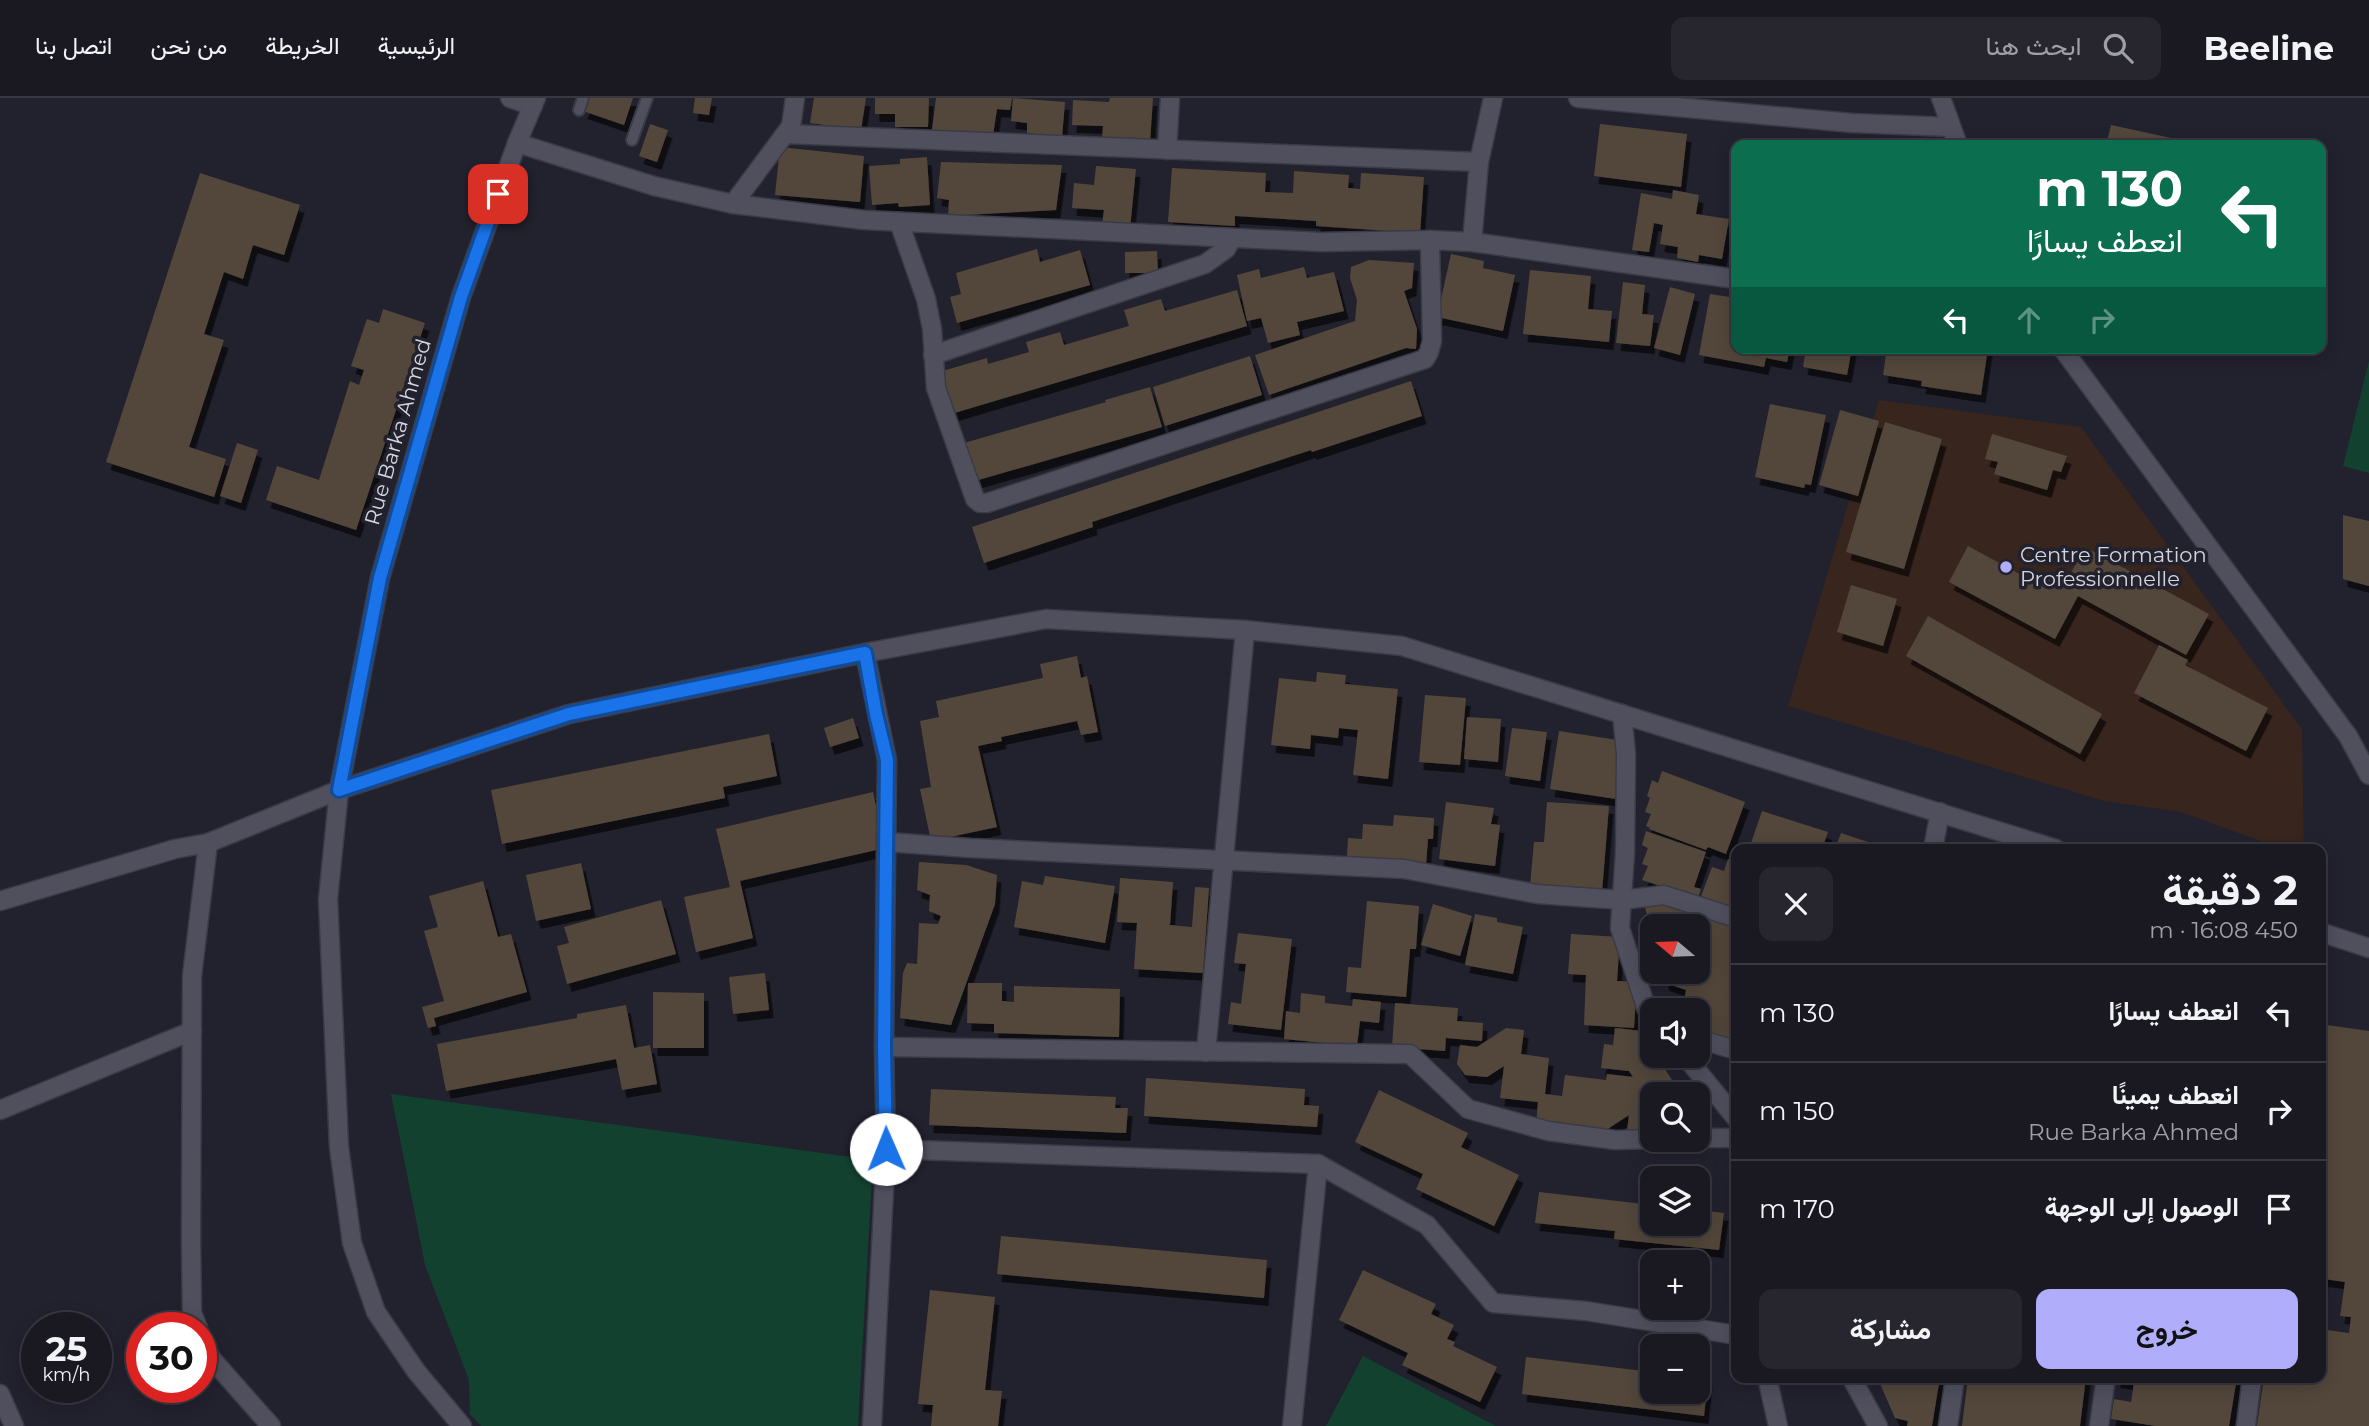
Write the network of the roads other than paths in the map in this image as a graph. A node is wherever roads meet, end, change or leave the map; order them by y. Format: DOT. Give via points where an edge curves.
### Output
graph roads {
  1 [pos="510,98"];
  2 [pos="583,98"];
  3 [pos="647,98"];
  4 [pos="795,98"];
  5 [pos="1170,98"];
  6 [pos="1493,98"];
  7 [pos="1578,98"];
  8 [pos="1941,98"];
  9 [pos="535,102"];
  10 [pos="579,110"];
  11 [pos="1950,127"];
  12 [pos="786,134"];
  13 [pos="632,140"];
  14 [pos="1956,140"];
  15 [pos="517,143"];
  16 [pos="1167,150"];
  17 [pos="1479,162"];
  18 [pos="733,204"];
  19 [pos="899,222"];
  20 [pos="1232,238"];
  21 [pos="1430,240"];
  22 [pos="1472,242"];
  23 [pos="1731,278"];
  24 [pos="2066,354"];
  25 [pos="933,355"];
  26 [pos="1245,630"];
  27 [pos="865,653"];
  28 [pos="1622,714"];
  29 [pos="2369,775"];
  30 [pos="339,790"];
  31 [pos="1940,812"];
  32 [pos="208,842"];
  33 [pos="886,842"];
  34 [pos="1934,844"];
  35 [pos="2040,844"];
  36 [pos="1223,860"];
  37 [pos="1622,900"];
  38 [pos="0,901"];
  39 [pos="1731,916"];
  40 [pos="2326,934"];
  41 [pos="2369,947"];
  42 [pos="1643,998"];
  43 [pos="192,1031"];
  44 [pos="1710,1042"];
  45 [pos="884,1047"];
  46 [pos="1731,1049"];
  47 [pos="1206,1052"];
  48 [pos="1696,1068"];
  49 [pos="0,1110"];
  50 [pos="1731,1112"];
  51 [pos="1731,1138"];
  52 [pos="1640,1139"];
  53 [pos="1710,1139"];
  54 [pos="886,1149"];
  55 [pos="1318,1164"];
  56 [pos="192,1312"];
  57 [pos="1731,1334"];
  58 [pos="217,1365"];
  59 [pos="1769,1383"];
  60 [pos="1854,1383"];
  61 [pos="1954,1383"];
  62 [pos="2105,1383"];
  63 [pos="2251,1383"];
  64 [pos="0,1394"];
  65 [pos="14,1426"];
  66 [pos="271,1426"];
  67 [pos="461,1426"];
  68 [pos="872,1426"];
  69 [pos="1292,1426"];
  70 [pos="1778,1426"];
  71 [pos="1878,1426"];
  72 [pos="1948,1426"];
  73 [pos="2099,1426"];
  74 [pos="2246,1426"];
  1 -- 9 [label="street"];
  2 -- 10 [label="lane"];
  3 -- 13 [label="lane"];
  4 -- 12 [label="street" via="793,121"];
  5 -- 16 [label="street"];
  6 -- 17 [label="street"];
  7 -- 11 [label="street" via="1852,123"];
  8 -- 11 [label="street"];
  9 -- 15 [label="street, Rue Barka Ahmed"];
  11 -- 14 [label="street"];
  12 -- 16 [label="street"];
  12 -- 18 [label="street"];
  15 -- 18 [label="street" via="654,186"];
  15 -- 30 [label="street, Rue Barka Ahmed" via="461,297 380,578"];
  16 -- 17 [label="street"];
  17 -- 22 [label="street"];
  18 -- 19 [label="street"];
  19 -- 20 [label="street"];
  19 -- 25 [label="street" via="926,299"];
  20 -- 21 [label="street"];
  20 -- 25 [label="street" via="1226,249 1205,264"];
  21 -- 22 [label="street"];
  21 -- 25 [label="street" via="1432,341 1425,359 987,503 975,499 936,388"];
  22 -- 23 [label="street"];
  24 -- 29 [label="street" via="2348,736"];
  26 -- 27 [label="street" via="1046,619"];
  26 -- 28 [label="street" via="1402,646"];
  26 -- 36 [label="street"];
  27 -- 30 [label="street" via="569,714"];
  27 -- 33 [label="street" via="887,760"];
  28 -- 31 [label="street"];
  28 -- 37 [label="street" via="1626,754"];
  30 -- 32 [label="street"];
  30 -- 67 [label="street, Rue Barka Ahmed" via="328,898 339,1147 352,1243 376,1312 415,1371"];
  31 -- 34 [label="street"];
  31 -- 35 [label="street"];
  32 -- 38 [label="street"];
  32 -- 43 [label="street" via="192,976"];
  33 -- 36 [label="street"];
  33 -- 45 [label="street"];
  36 -- 37 [label="street" via="1404,869 1537,894"];
  36 -- 47 [label="street"];
  37 -- 39 [label="street" via="1664,895"];
  37 -- 42 [label="street" via="1620,928"];
  40 -- 41 [label="street"];
  43 -- 49 [label="street"];
  43 -- 56 [label="street"];
  44 -- 46 [label="street"];
  45 -- 47 [label="street"];
  45 -- 54 [label="street"];
  47 -- 52 [label="street" via="1410,1054 1468,1109 1548,1132"];
  48 -- 50 [label="street"];
  51 -- 53 [label="street"];
  54 -- 55 [label="street"];
  54 -- 68 [label="street"];
  55 -- 57 [label="street" via="1427,1225 1493,1303 1586,1311"];
  55 -- 69 [label="street"];
  58 -- 66 [label="street"];
  59 -- 70 [label="street"];
  60 -- 71 [label="street"];
  61 -- 72 [label="street"];
  62 -- 73 [label="street"];
  63 -- 74 [label="street"];
  64 -- 65 [label="street"];
}
